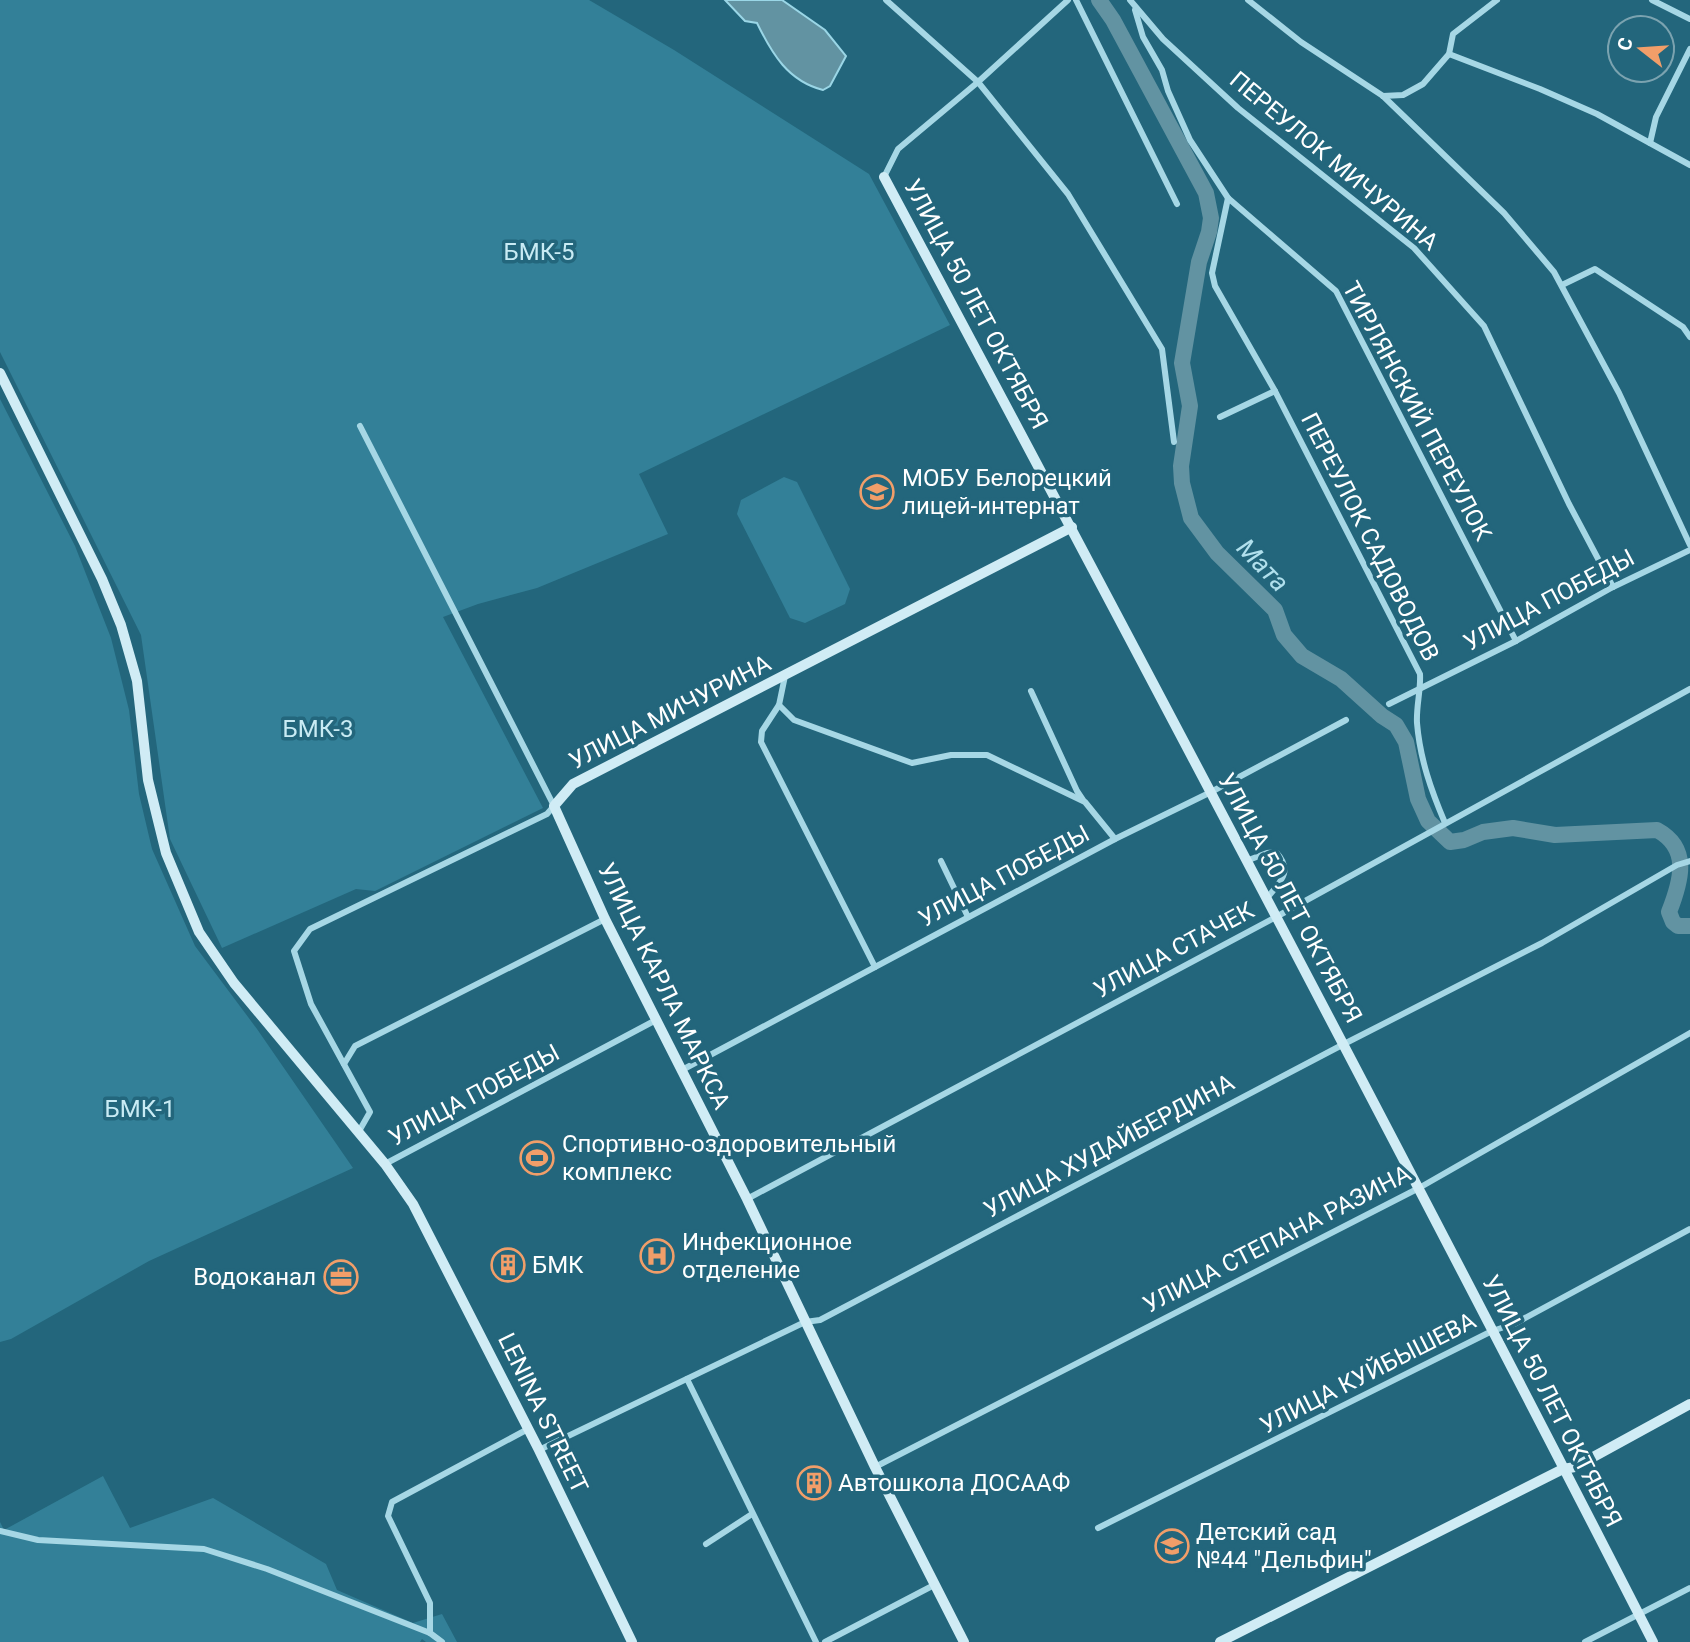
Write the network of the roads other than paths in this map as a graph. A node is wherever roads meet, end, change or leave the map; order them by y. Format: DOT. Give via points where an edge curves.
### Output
graph roads {
  1 [pos="886,0"];
  2 [pos="1068,0"];
  3 [pos="1076,0"];
  4 [pos="1248,0"];
  5 [pos="1497,0"];
  6 [pos="1652,0"];
  7 [pos="1132,3"];
  8 [pos="1690,19"];
  9 [pos="1690,49"];
  10 [pos="1449,54"];
  11 [pos="978,82"];
  12 [pos="1383,96"];
  13 [pos="1650,143"];
  14 [pos="1690,165"];
  15 [pos="884,177"];
  16 [pos="1228,198"];
  17 [pos="1177,204"];
  18 [pos="1562,285"];
  19 [pos="1690,337"];
  20 [pos="0,373"];
  21 [pos="1275,391"];
  22 [pos="1220,417"];
  23 [pos="360,426"];
  24 [pos="1174,442"];
  25 [pos="1072,527"];
  26 [pos="1690,544"];
  27 [pos="1690,550"];
  28 [pos="1613,587"];
  29 [pos="1516,641"];
  30 [pos="785,676"];
  31 [pos="1421,688"];
  32 [pos="1690,689"];
  33 [pos="1031,691"];
  34 [pos="1389,704"];
  35 [pos="779,705"];
  36 [pos="1346,720"];
  37 [pos="1211,792"];
  38 [pos="1084,802"];
  39 [pos="554,806"];
  40 [pos="1445,823"];
  41 [pos="1115,839"];
  42 [pos="942,861"];
  43 [pos="1246,861"];
  44 [pos="1690,861"];
  45 [pos="1266,899"];
  46 [pos="968,917"];
  47 [pos="1276,917"];
  48 [pos="605,919"];
  49 [pos="874,967"];
  50 [pos="656,1020"];
  51 [pos="1690,1033"];
  52 [pos="1343,1044"];
  53 [pos="344,1064"];
  54 [pos="681,1070"];
  55 [pos="358,1133"];
  56 [pos="385,1164"];
  57 [pos="1419,1188"];
  58 [pos="747,1199"];
  59 [pos="1690,1229"];
  60 [pos="806,1322"];
  61 [pos="1492,1331"];
  62 [pos="687,1379"];
  63 [pos="1690,1404"];
  64 [pos="528,1429"];
  65 [pos="539,1450"];
  66 [pos="876,1467"];
  67 [pos="1563,1469"];
  68 [pos="752,1514"];
  69 [pos="1098,1528"];
  70 [pos="0,1531"];
  71 [pos="706,1544"];
  72 [pos="936,1584"];
  73 [pos="1690,1588"];
  74 [pos="1638,1613"];
  75 [pos="430,1633"];
  76 [pos="442,1642"];
  77 [pos="632,1642"];
  78 [pos="816,1642"];
  79 [pos="825,1642"];
  80 [pos="964,1642"];
  81 [pos="1220,1642"];
  82 [pos="1585,1642"];
  83 [pos="1653,1642"];
  1 -- 11 [label="street"];
  2 -- 11 [label="street"];
  3 -- 17 [label="street"];
  4 -- 12 [label="street" via="1301,42"];
  5 -- 10 [label="street" via="1453,34"];
  6 -- 8 [label="street"];
  7 -- 16 [label="street, ТИРЛЯНСКИЙ ПЕРЕУЛОК" via="1190,140"];
  7 -- 28 [label="street, ПЕРЕУЛОК МИЧУРИНА" via="1163,39 1238,108 1414,248 1484,326"];
  9 -- 13 [label="street" via="1656,117"];
  10 -- 12 [label="street" via="1423,84 1404,95"];
  10 -- 13 [label="street" via="1597,114"];
  11 -- 15 [label="street" via="898,149"];
  11 -- 24 [label="street" via="1069,194 1161,349"];
  12 -- 18 [label="street" via="1504,213"];
  13 -- 14 [label="street"];
  15 -- 25 [label="street, УЛИЦА 50 ЛЕТ ОКТЯБРЯ"];
  16 -- 21 [label="street, ПЕРЕУЛОК САДОВОДОВ" via="1212,273 1215,286"];
  16 -- 29 [label="street, ТИРЛЯНСКИЙ ПЕРЕУЛОК" via="1336,291"];
  18 -- 19 [label="street" via="1595,269 1683,327"];
  18 -- 26 [label="street"];
  20 -- 55 [label="street, LENINA STREET" via="121,625 137,681 148,780 166,853 199,932 234,983"];
  21 -- 22 [label="street, ПЕРЕУЛОК САДОВОДОВ"];
  21 -- 31 [label="street, ПЕРЕУЛОК САДОВОДОВ" via="1420,674"];
  23 -- 39 [label="street, УЛИЦА КАРЛА МАРКСА"];
  25 -- 30 [label="street, УЛИЦА МИЧУРИНА"];
  25 -- 37 [label="street, УЛИЦА 50 ЛЕТ ОКТЯБРЯ"];
  27 -- 28 [label="street, УЛИЦА ПОБЕДЫ"];
  28 -- 29 [label="street, УЛИЦА ПОБЕДЫ"];
  29 -- 31 [label="street, УЛИЦА ПОБЕДЫ"];
  30 -- 35 [label="street"];
  30 -- 39 [label="street, УЛИЦА МИЧУРИНА" via="573,784"];
  31 -- 34 [label="street, УЛИЦА ПОБЕДЫ"];
  31 -- 40 [label="street, ПЕРЕУЛОК САДОВОДОВ" via="1417,720 1427,780"];
  32 -- 40 [label="street, УЛИЦА СТАЧЕК"];
  33 -- 38 [label="street"];
  35 -- 38 [label="street" via="794,720 912,763 951,755 987,755"];
  35 -- 49 [label="street" via="762,732 761,743"];
  36 -- 37 [label="street, УЛИЦА ПОБЕДЫ"];
  37 -- 41 [label="street, УЛИЦА ПОБЕДЫ"];
  37 -- 43 [label="street, УЛИЦА 50 ЛЕТ ОКТЯБРЯ"];
  38 -- 41 [label="street"];
  39 -- 48 [label="street, УЛИЦА КАРЛА МАРКСА"];
  39 -- 53 [label="street, УЛИЦА МИЧУРИНА" via="547,814 310,929 294,951 311,1004"];
  40 -- 47 [label="street, УЛИЦА СТАЧЕК"];
  41 -- 46 [label="street, УЛИЦА ПОБЕДЫ"];
  42 -- 46 [label="street"];
  43 -- 45 [label="street, УЛИЦА 50 ЛЕТ ОКТЯБРЯ"];
  43 -- 45 [label="street" via="1276,852 1284,861 1286,872"];
  44 -- 52 [label="street, УЛИЦА ХУДАЙБЕРДИНА"];
  45 -- 47 [label="street, УЛИЦА 50 ЛЕТ ОКТЯБРЯ"];
  46 -- 49 [label="street, УЛИЦА ПОБЕДЫ"];
  47 -- 52 [label="street, УЛИЦА 50 ЛЕТ ОКТЯБРЯ"];
  47 -- 58 [label="street, УЛИЦА СТАЧЕК"];
  48 -- 50 [label="street, УЛИЦА КАРЛА МАРКСА"];
  48 -- 53 [label="street" via="355,1046"];
  49 -- 54 [label="street, УЛИЦА ПОБЕДЫ"];
  50 -- 54 [label="street, УЛИЦА КАРЛА МАРКСА"];
  50 -- 56 [label="street, УЛИЦА ПОБЕДЫ"];
  51 -- 57 [label="street, УЛИЦА СТЕПАНА РАЗИНА"];
  52 -- 57 [label="street, УЛИЦА 50 ЛЕТ ОКТЯБРЯ"];
  52 -- 60 [label="street, УЛИЦА ХУДАЙБЕРДИНА" via="820,1320"];
  53 -- 55 [label="street, УЛИЦА МИЧУРИНА" via="369,1112"];
  54 -- 58 [label="street, УЛИЦА КАРЛА МАРКСА"];
  55 -- 56 [label="street, LENINA STREET"];
  56 -- 64 [label="street, LENINA STREET" via="413,1204"];
  57 -- 61 [label="street, УЛИЦА 50 ЛЕТ ОКТЯБРЯ"];
  57 -- 66 [label="street, УЛИЦА СТЕПАНА РАЗИНА"];
  58 -- 60 [label="street, УЛИЦА КАРЛА МАРКСА"];
  59 -- 61 [label="street, УЛИЦА КУЙБЫШЕВА" via="1514,1324"];
  60 -- 62 [label="street, УЛИЦА ХУДАЙБЕРДИНА"];
  60 -- 66 [label="street, УЛИЦА КАРЛА МАРКСА"];
  61 -- 67 [label="street, УЛИЦА 50 ЛЕТ ОКТЯБРЯ"];
  61 -- 69 [label="street, УЛИЦА КУЙБЫШЕВА"];
  62 -- 65 [label="street, УЛИЦА ХУДАЙБЕРДИНА"];
  62 -- 68 [label="street"];
  63 -- 67 [label="street" via="1575,1467"];
  64 -- 65 [label="street, LENINA STREET"];
  64 -- 75 [label="street" via="392,1502 388,1516 430,1603"];
  65 -- 77 [label="street, LENINA STREET"];
  66 -- 72 [label="street, УЛИЦА КАРЛА МАРКСА"];
  67 -- 74 [label="street, УЛИЦА 50 ЛЕТ ОКТЯБРЯ"];
  67 -- 81 [label="street"];
  68 -- 71 [label="street"];
  68 -- 78 [label="street"];
  70 -- 75 [label="street" via="38,1540 204,1549"];
  72 -- 79 [label="street"];
  72 -- 80 [label="street, УЛИЦА КАРЛА МАРКСА"];
  73 -- 74 [label="street"];
  74 -- 82 [label="street"];
  74 -- 83 [label="street, УЛИЦА 50 ЛЕТ ОКТЯБРЯ"];
  75 -- 76 [label="street"];
}
